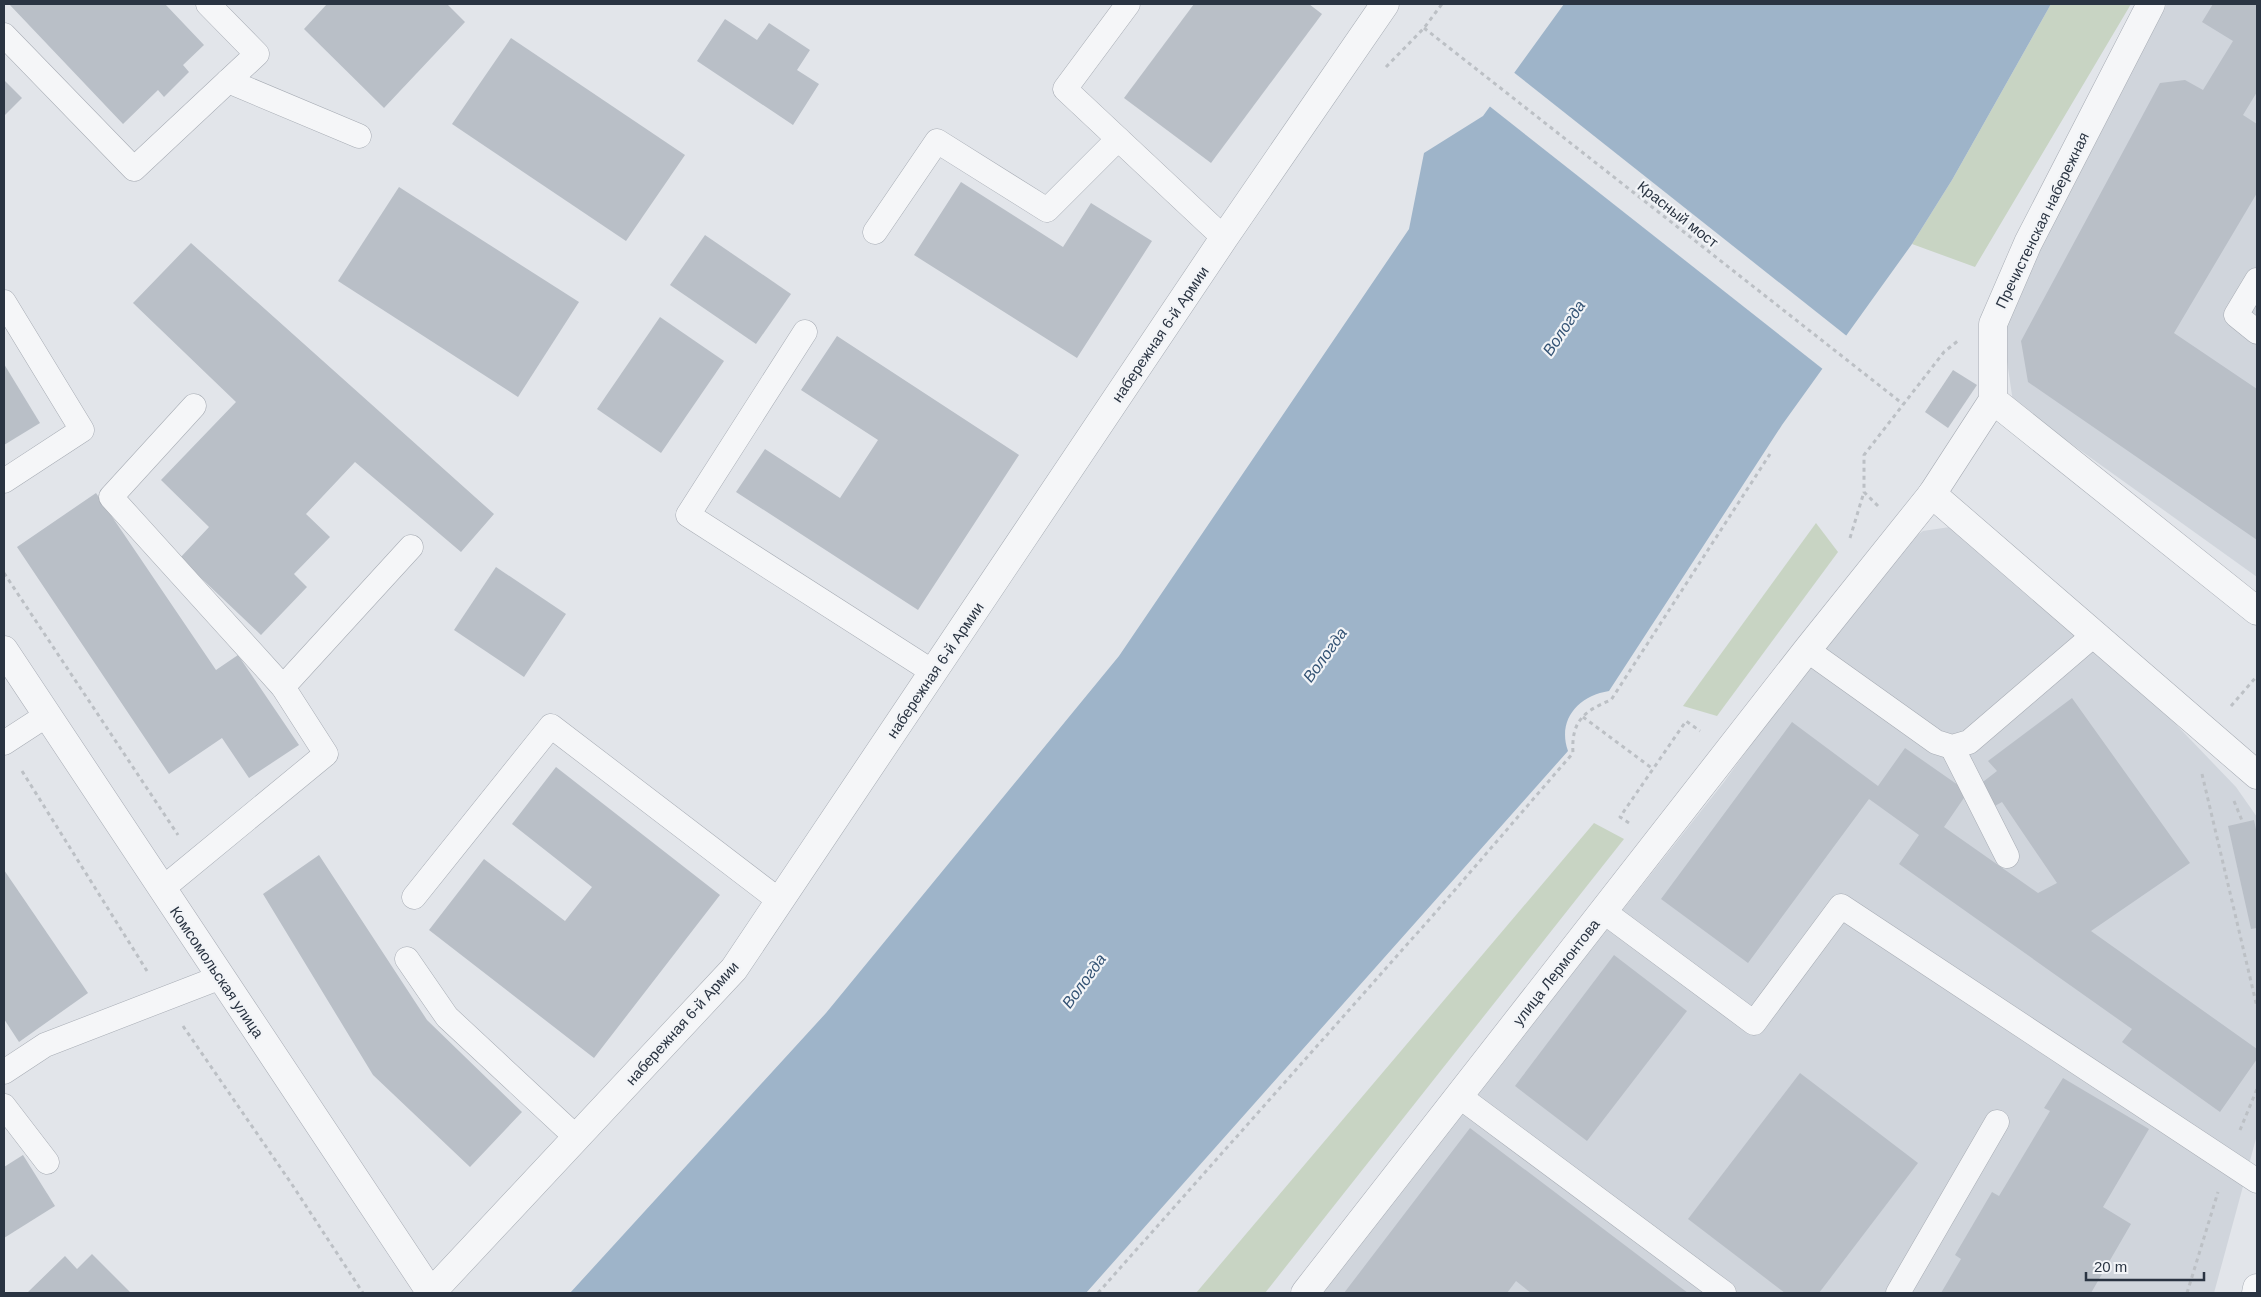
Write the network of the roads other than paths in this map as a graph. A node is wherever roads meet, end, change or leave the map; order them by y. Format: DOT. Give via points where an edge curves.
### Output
graph roads {
  1 [pos="208,4"];
  2 [pos="1128,4"];
  3 [pos="1384,4"];
  4 [pos="2151,4"];
  5 [pos="6,41"];
  6 [pos="228,81"];
  7 [pos="359,136"];
  8 [pos="1118,139"];
  9 [pos="875,232"];
  10 [pos="1224,238"];
  11 [pos="2257,280"];
  12 [pos="4,302"];
  13 [pos="805,332"];
  14 [pos="2257,332"];
  15 [pos="1993,400"];
  16 [pos="194,406"];
  17 [pos="4,480"];
  18 [pos="1932,494"];
  19 [pos="411,547"];
  20 [pos="2257,612"];
  21 [pos="2095,634"];
  22 [pos="4,650"];
  23 [pos="1807,650"];
  24 [pos="933,672"];
  25 [pos="283,687"];
  26 [pos="47,715"];
  27 [pos="4,743"];
  28 [pos="1952,747"];
  29 [pos="2257,776"];
  30 [pos="2007,856"];
  31 [pos="162,889"];
  32 [pos="414,897"];
  33 [pos="780,901"];
  34 [pos="1603,911"];
  35 [pos="407,959"];
  36 [pos="221,977"];
  37 [pos="4,1072"];
  38 [pos="1459,1096"];
  39 [pos="4,1106"];
  40 [pos="1997,1122"];
  41 [pos="577,1138"];
  42 [pos="47,1162"];
  43 [pos="2257,1181"];
  44 [pos="2257,1288"];
  45 [pos="431,1293"];
  46 [pos="1305,1293"];
  47 [pos="1724,1293"];
  48 [pos="1898,1293"];
  49 [pos="2256,1293"];
  1 -- 6 [label="lane" via="257,54"];
  2 -- 8 [label="lane" via="1065,89"];
  3 -- 10 [label="street, набережная 6-й Армии"];
  4 -- 15 [label="street, Пречистенская набережная" via="2032,234 1993,324"];
  5 -- 6 [label="lane" via="134,169"];
  6 -- 7 [label="lane"];
  8 -- 9 [label="lane" via="1047,210 937,141"];
  8 -- 10 [label="lane"];
  10 -- 24 [label="street, набережная 6-й Армии"];
  11 -- 14 [label="lane" via="2236,315"];
  12 -- 17 [label="lane" via="82,430"];
  13 -- 24 [label="lane" via="688,515"];
  15 -- 18 [label="street"];
  15 -- 20 [label="street"];
  16 -- 25 [label="lane" via="111,497"];
  18 -- 21 [label="street"];
  18 -- 23 [label="street, улица Лермонтова"];
  19 -- 25 [label="lane"];
  21 -- 28 [label="lane" via="1969,742"];
  21 -- 29 [label="street"];
  22 -- 26 [label="street, Комсомольская улица"];
  23 -- 28 [label="lane" via="1936,742"];
  23 -- 34 [label="street, улица Лермонтова"];
  24 -- 33 [label="street, набережная 6-й Армии"];
  25 -- 31 [label="lane" via="326,754"];
  26 -- 27 [label="lane"];
  26 -- 31 [label="street, Комсомольская улица"];
  28 -- 30 [label="lane"];
  31 -- 36 [label="street, Комсомольская улица"];
  32 -- 33 [label="lane" via="551,726"];
  33 -- 41 [label="street, набережная 6-й Армии" via="734,970"];
  34 -- 38 [label="street, улица Лермонтова"];
  34 -- 43 [label="lane" via="1754,1023 1841,906"];
  35 -- 41 [label="lane" via="447,1017"];
  36 -- 37 [label="lane" via="45,1045"];
  36 -- 45 [label="street, Комсомольская улица"];
  38 -- 46 [label="street, улица Лермонтова"];
  38 -- 47 [label="lane"];
  39 -- 42 [label="lane"];
  40 -- 48 [label="lane"];
  41 -- 45 [label="street, набережная 6-й Армии"];
  44 -- 49 [label="street"];
}
